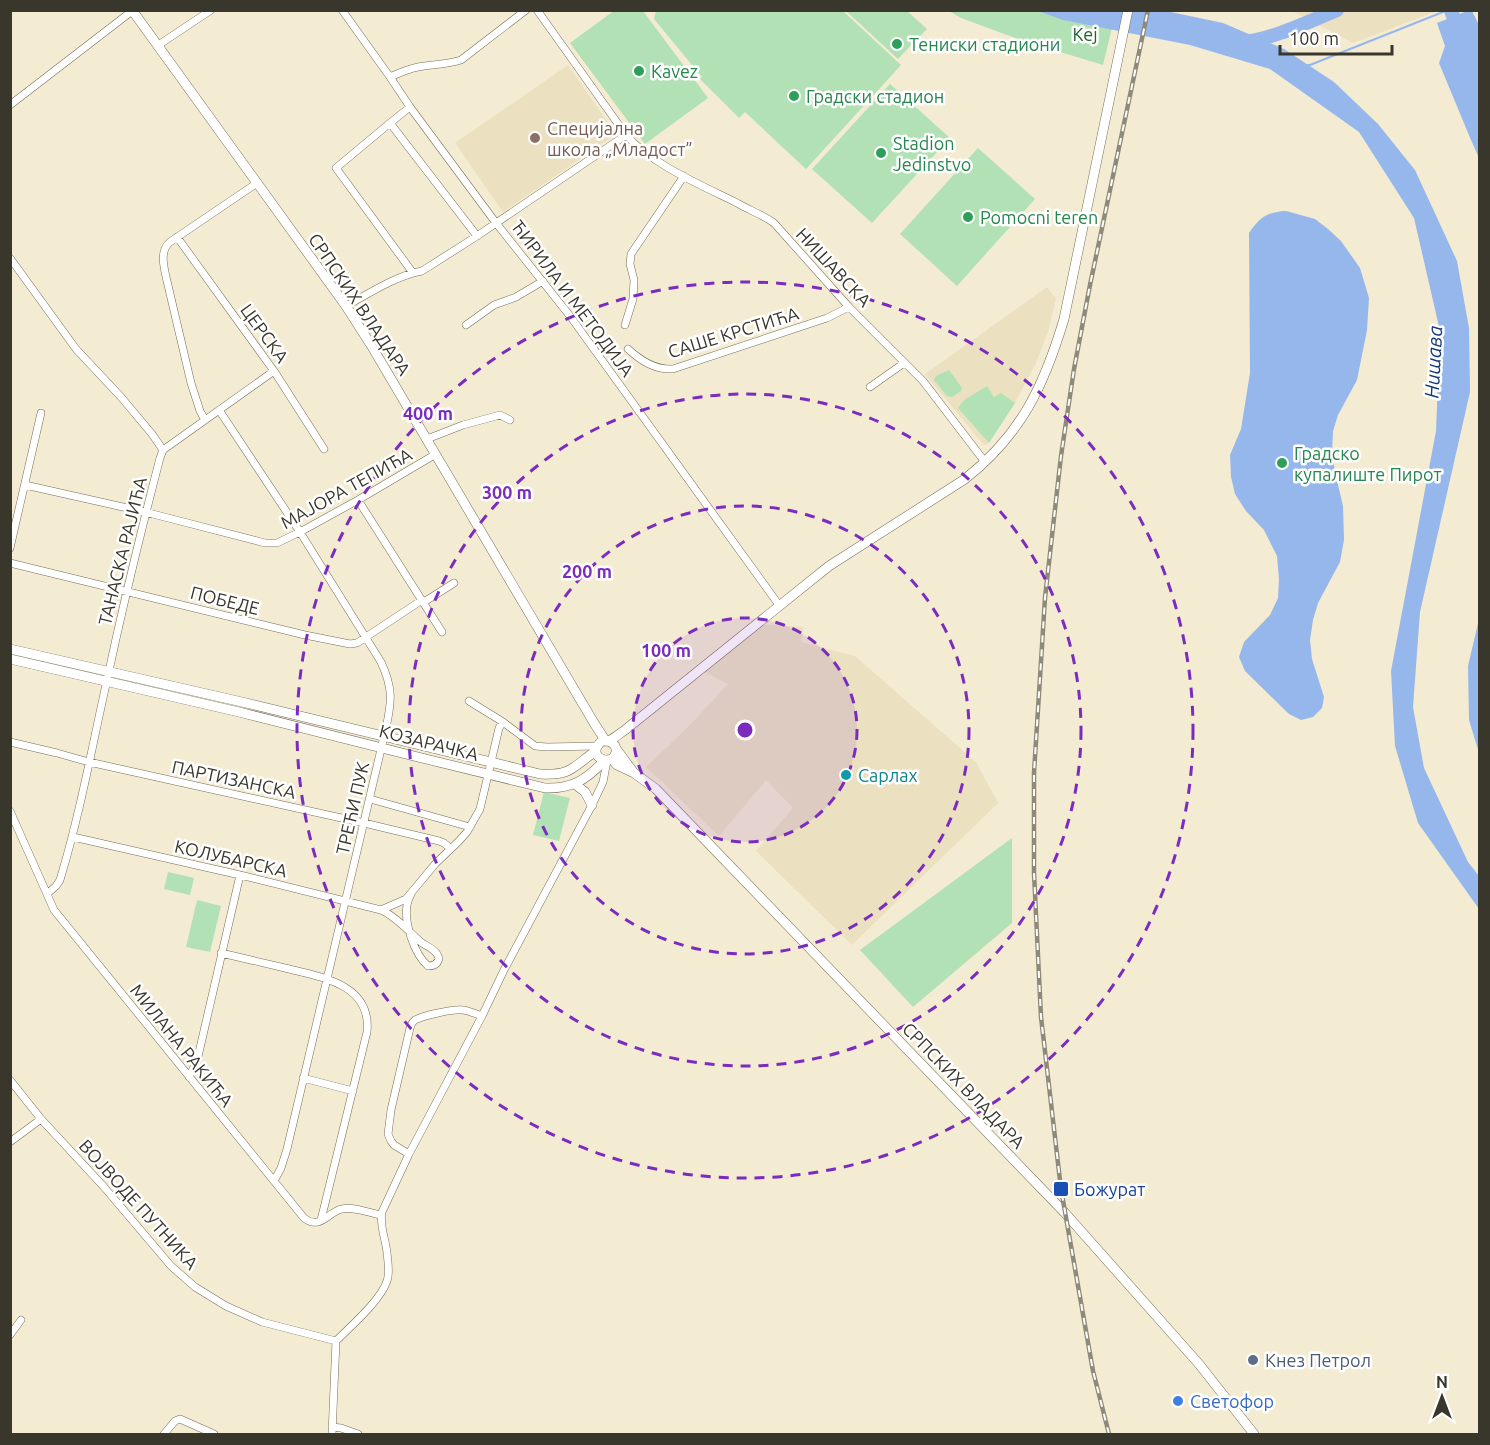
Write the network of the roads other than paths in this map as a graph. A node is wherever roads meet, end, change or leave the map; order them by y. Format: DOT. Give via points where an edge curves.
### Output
graph roads {
  1 [pos="211,10"];
  2 [pos="342,10"];
  3 [pos="526,10"];
  4 [pos="537,10"];
  5 [pos="1128,10"];
  6 [pos="132,11"];
  7 [pos="157,46"];
  8 [pos="390,77"];
  9 [pos="10,105"];
  10 [pos="410,107"];
  11 [pos="390,123"];
  12 [pos="626,135"];
  13 [pos="684,176"];
  14 [pos="257,183"];
  15 [pos="496,223"];
  16 [pos="477,236"];
  17 [pos="177,237"];
  18 [pos="10,258"];
  19 [pos="412,273"];
  20 [pos="543,281"];
  21 [pos="346,306"];
  22 [pos="849,307"];
  23 [pos="466,325"];
  24 [pos="625,325"];
  25 [pos="628,349"];
  26 [pos="904,363"];
  27 [pos="274,371"];
  28 [pos="870,387"];
  29 [pos="219,410"];
  30 [pos="41,413"];
  31 [pos="205,420"];
  32 [pos="510,420"];
  33 [pos="427,439"];
  34 [pos="324,449"];
  35 [pos="163,450"];
  36 [pos="436,454"];
  37 [pos="985,462"];
  38 [pos="25,485"];
  39 [pos="357,500"];
  40 [pos="145,512"];
  41 [pos="300,532"];
  42 [pos="10,548"];
  43 [pos="10,563"];
  44 [pos="454,583"];
  45 [pos="127,591"];
  46 [pos="423,601"];
  47 [pos="779,604"];
  48 [pos="442,632"];
  49 [pos="365,636"];
  50 [pos="10,649"];
  51 [pos="10,659"];
  52 [pos="108,672"];
  53 [pos="106,682"];
  54 [pos="469,701"];
  55 [pos="242,702"];
  56 [pos="239,712"];
  57 [pos="503,722"];
  58 [pos="385,736"];
  59 [pos="10,742"];
  60 [pos="382,747"];
  61 [pos="606,750"];
  62 [pos="491,761"];
  63 [pos="89,762"];
  64 [pos="488,774"];
  65 [pos="575,784"];
  66 [pos="370,799"];
  67 [pos="592,805"];
  68 [pos="10,811"];
  69 [pos="364,823"];
  70 [pos="470,827"];
  71 [pos="73,837"];
  72 [pos="450,848"];
  73 [pos="240,875"];
  74 [pos="412,892"];
  75 [pos="46,894"];
  76 [pos="345,901"];
  77 [pos="381,910"];
  78 [pos="409,931"];
  79 [pos="221,953"];
  80 [pos="327,978"];
  81 [pos="482,1016"];
  82 [pos="189,1077"];
  83 [pos="303,1078"];
  84 [pos="10,1080"];
  85 [pos="353,1091"];
  86 [pos="41,1119"];
  87 [pos="10,1142"];
  88 [pos="409,1154"];
  89 [pos="274,1181"];
  90 [pos="381,1215"];
  91 [pos="321,1220"];
  92 [pos="21,1320"];
  93 [pos="10,1335"];
  94 [pos="336,1341"];
  95 [pos="332,1431"];
  96 [pos="164,1434"];
  97 [pos="214,1434"];
  98 [pos="358,1434"];
  99 [pos="1254,1434"];
  1 -- 7 [label="street"];
  2 -- 8 [label="street, ЋИРИЛА И МЕТОДИЈА"];
  3 -- 8 [label="street" via="461,60 418,67"];
  4 -- 12 [label="street, НИШАВСКА"];
  5 -- 37 [label="street" via="1055,350 1031,404"];
  6 -- 7 [label="street, СРПСКИХ ВЛАДАРА"];
  6 -- 9 [label="street"];
  7 -- 14 [label="street, СРПСКИХ ВЛАДАРА"];
  8 -- 10 [label="street, ЋИРИЛА И МЕТОДИЈА"];
  10 -- 11 [label="street"];
  10 -- 15 [label="street, ЋИРИЛА И МЕТОДИЈА"];
  11 -- 16 [label="street"];
  11 -- 19 [label="street" via="336,168"];
  12 -- 13 [label="street, НИШАВСКА" via="642,151"];
  12 -- 15 [label="street"];
  13 -- 22 [label="street, НИШАВСКА" via="774,223"];
  13 -- 24 [label="street" via="631,254 633,299"];
  14 -- 17 [label="street"];
  14 -- 21 [label="street, СРПСКИХ ВЛАДАРА"];
  15 -- 16 [label="street"];
  15 -- 20 [label="street, ЋИРИЛА И МЕТОДИЈА"];
  16 -- 19 [label="street" via="422,271"];
  17 -- 27 [label="street, ЦЕРСКА"];
  17 -- 31 [label="street" via="164,248 164,267 191,383"];
  18 -- 35 [label="street" via="76,349"];
  19 -- 21 [label="street"];
  20 -- 23 [label="street" via="494,305"];
  20 -- 47 [label="street, ЋИРИЛА И МЕТОДИЈА"];
  21 -- 33 [label="street, СРПСКИХ ВЛАДАРА"];
  22 -- 25 [label="street, САШЕ КРСТИЋА" via="678,368 653,366"];
  22 -- 26 [label="street, НИШАВСКА"];
  26 -- 28 [label="street"];
  26 -- 37 [label="street, НИШАВСКА"];
  27 -- 29 [label="street"];
  27 -- 34 [label="street, ЦЕРСКА"];
  29 -- 31 [label="street"];
  29 -- 41 [label="street, ТРЕЋИ ПУК"];
  30 -- 38 [label="street"];
  31 -- 35 [label="street"];
  32 -- 33 [label="street" via="501,415"];
  33 -- 36 [label="street, СРПСКИХ ВЛАДАРА"];
  35 -- 40 [label="street, ТАНАСКА РАЈИЋА"];
  36 -- 39 [label="street, МАЈОРА ТЕПИЋА"];
  36 -- 61 [label="street, СРПСКИХ ВЛАДАРА" via="594,723"];
  37 -- 47 [label="street"];
  38 -- 40 [label="street, МАЈОРА ТЕПИЋА"];
  38 -- 42 [label="street"];
  39 -- 41 [label="street, МАЈОРА ТЕПИЋА"];
  39 -- 46 [label="street"];
  40 -- 41 [label="street, МАЈОРА ТЕПИЋА" via="269,544"];
  40 -- 45 [label="street, ТАНАСКА РАЈИЋА"];
  41 -- 49 [label="street, ТРЕЋИ ПУК"];
  43 -- 45 [label="street, ПОБЕДЕ"];
  44 -- 46 [label="street, ПОБЕДЕ"];
  45 -- 49 [label="street, ПОБЕДЕ" via="350,644"];
  45 -- 52 [label="street, ТАНАСКА РАЈИЋА"];
  46 -- 48 [label="street"];
  46 -- 49 [label="street, ПОБЕДЕ"];
  47 -- 61 [label="street" via="625,730"];
  49 -- 58 [label="street, ТРЕЋИ ПУК" via="390,685"];
  50 -- 52 [label="street, КОЗАРАЧКА"];
  51 -- 53 [label="street, КОЗАРАЧКА"];
  52 -- 53 [label="street, ТАНАСКА РАЈИЋА"];
  52 -- 55 [label="street, КОЗАРАЧКА"];
  53 -- 56 [label="street, КОЗАРАЧКА"];
  53 -- 63 [label="street, ТАНАСКА РАЈИЋА"];
  54 -- 57 [label="street"];
  55 -- 56 [label="street"];
  55 -- 58 [label="street, КОЗАРАЧКА"];
  56 -- 60 [label="street, КОЗАРАЧКА"];
  57 -- 61 [label="street" via="535,746"];
  57 -- 62 [label="street"];
  58 -- 60 [label="street, ТРЕЋИ ПУК"];
  58 -- 62 [label="street, КОЗАРАЧКА"];
  59 -- 63 [label="street, ПАРТИЗАНСКА"];
  60 -- 64 [label="street, КОЗАРАЧКА"];
  60 -- 66 [label="street, ТРЕЋИ ПУК"];
  61 -- 62 [label="street, КОЗАРАЧКА" via="558,775"];
  61 -- 65 [label="street, КОЗАРАЧКА" via="591,773"];
  61 -- 67 [label="street" via="603,780"];
  61 -- 99 [label="street, СРПСКИХ ВЛАДАРА" via="617,765 664,797 1060,1209 1200,1364"];
  62 -- 64 [label="street, КОЛУБАРСКА"];
  63 -- 69 [label="street, ПАРТИЗАНСКА"];
  63 -- 71 [label="street, ТАНАСКА РАЈИЋА"];
  64 -- 65 [label="street, КОЗАРАЧКА" via="545,788"];
  64 -- 70 [label="street, КОЛУБАРСКА" via="480,809"];
  65 -- 67 [label="street"];
  66 -- 69 [label="street, ТРЕЋИ ПУК"];
  66 -- 70 [label="street"];
  67 -- 81 [label="street"];
  68 -- 75 [label="street, МИЛАНА РАКИЋА"];
  69 -- 72 [label="street, ПАРТИЗАНСКА" via="438,841"];
  69 -- 76 [label="street, ТРЕЋИ ПУК"];
  70 -- 72 [label="street, КОЛУБАРСКА"];
  71 -- 73 [label="street, КОЛУБАРСКА"];
  71 -- 75 [label="street, ТАНАСКА РАЈИЋА" via="60,880"];
  72 -- 74 [label="street, КОЛУБАРСКА"];
  73 -- 76 [label="street, КОЛУБАРСКА"];
  73 -- 79 [label="street"];
  74 -- 77 [label="street, КОЛУБАРСКА" via="406,899"];
  74 -- 78 [label="street, КОЛУБАРСКА" via="406,913"];
  75 -- 82 [label="street, МИЛАНА РАКИЋА" via="54,910"];
  76 -- 77 [label="street, КОЛУБАРСКА"];
  76 -- 80 [label="street, ТРЕЋИ ПУК"];
  77 -- 78 [label="street, КОЛУБАРСКА"];
  78 -- 78 [label="street, КОЛУБАРСКА" via="425,964 437,963 436,952"];
  79 -- 80 [label="street"];
  79 -- 82 [label="street" via="197,1061"];
  80 -- 83 [label="street, ТРЕЋИ ПУК"];
  80 -- 85 [label="street" via="352,992 366,1014 367,1032"];
  81 -- 88 [label="street"];
  81 -- 88 [label="street" via="458,1010 412,1023 388,1134 394,1144"];
  82 -- 89 [label="street, МИЛАНА РАКИЋА"];
  83 -- 85 [label="street"];
  83 -- 89 [label="street, ТРЕЋИ ПУК" via="284,1160"];
  84 -- 86 [label="street, ВОЈВОДЕ ПУТНИКА"];
  85 -- 91 [label="street"];
  86 -- 87 [label="street"];
  86 -- 94 [label="street, ВОЈВОДЕ ПУТНИКА" via="171,1266 195,1287 262,1322"];
  88 -- 90 [label="street"];
  89 -- 91 [label="street, МИЛАНА РАКИЋА" via="309,1222"];
  90 -- 91 [label="street" via="344,1208"];
  90 -- 94 [label="street" via="387,1280 374,1302"];
  92 -- 93 [label="street"];
  94 -- 95 [label="street"];
  95 -- 98 [label="street" via="341,1428"];
  96 -- 97 [label="street" via="180,1419"];
}
